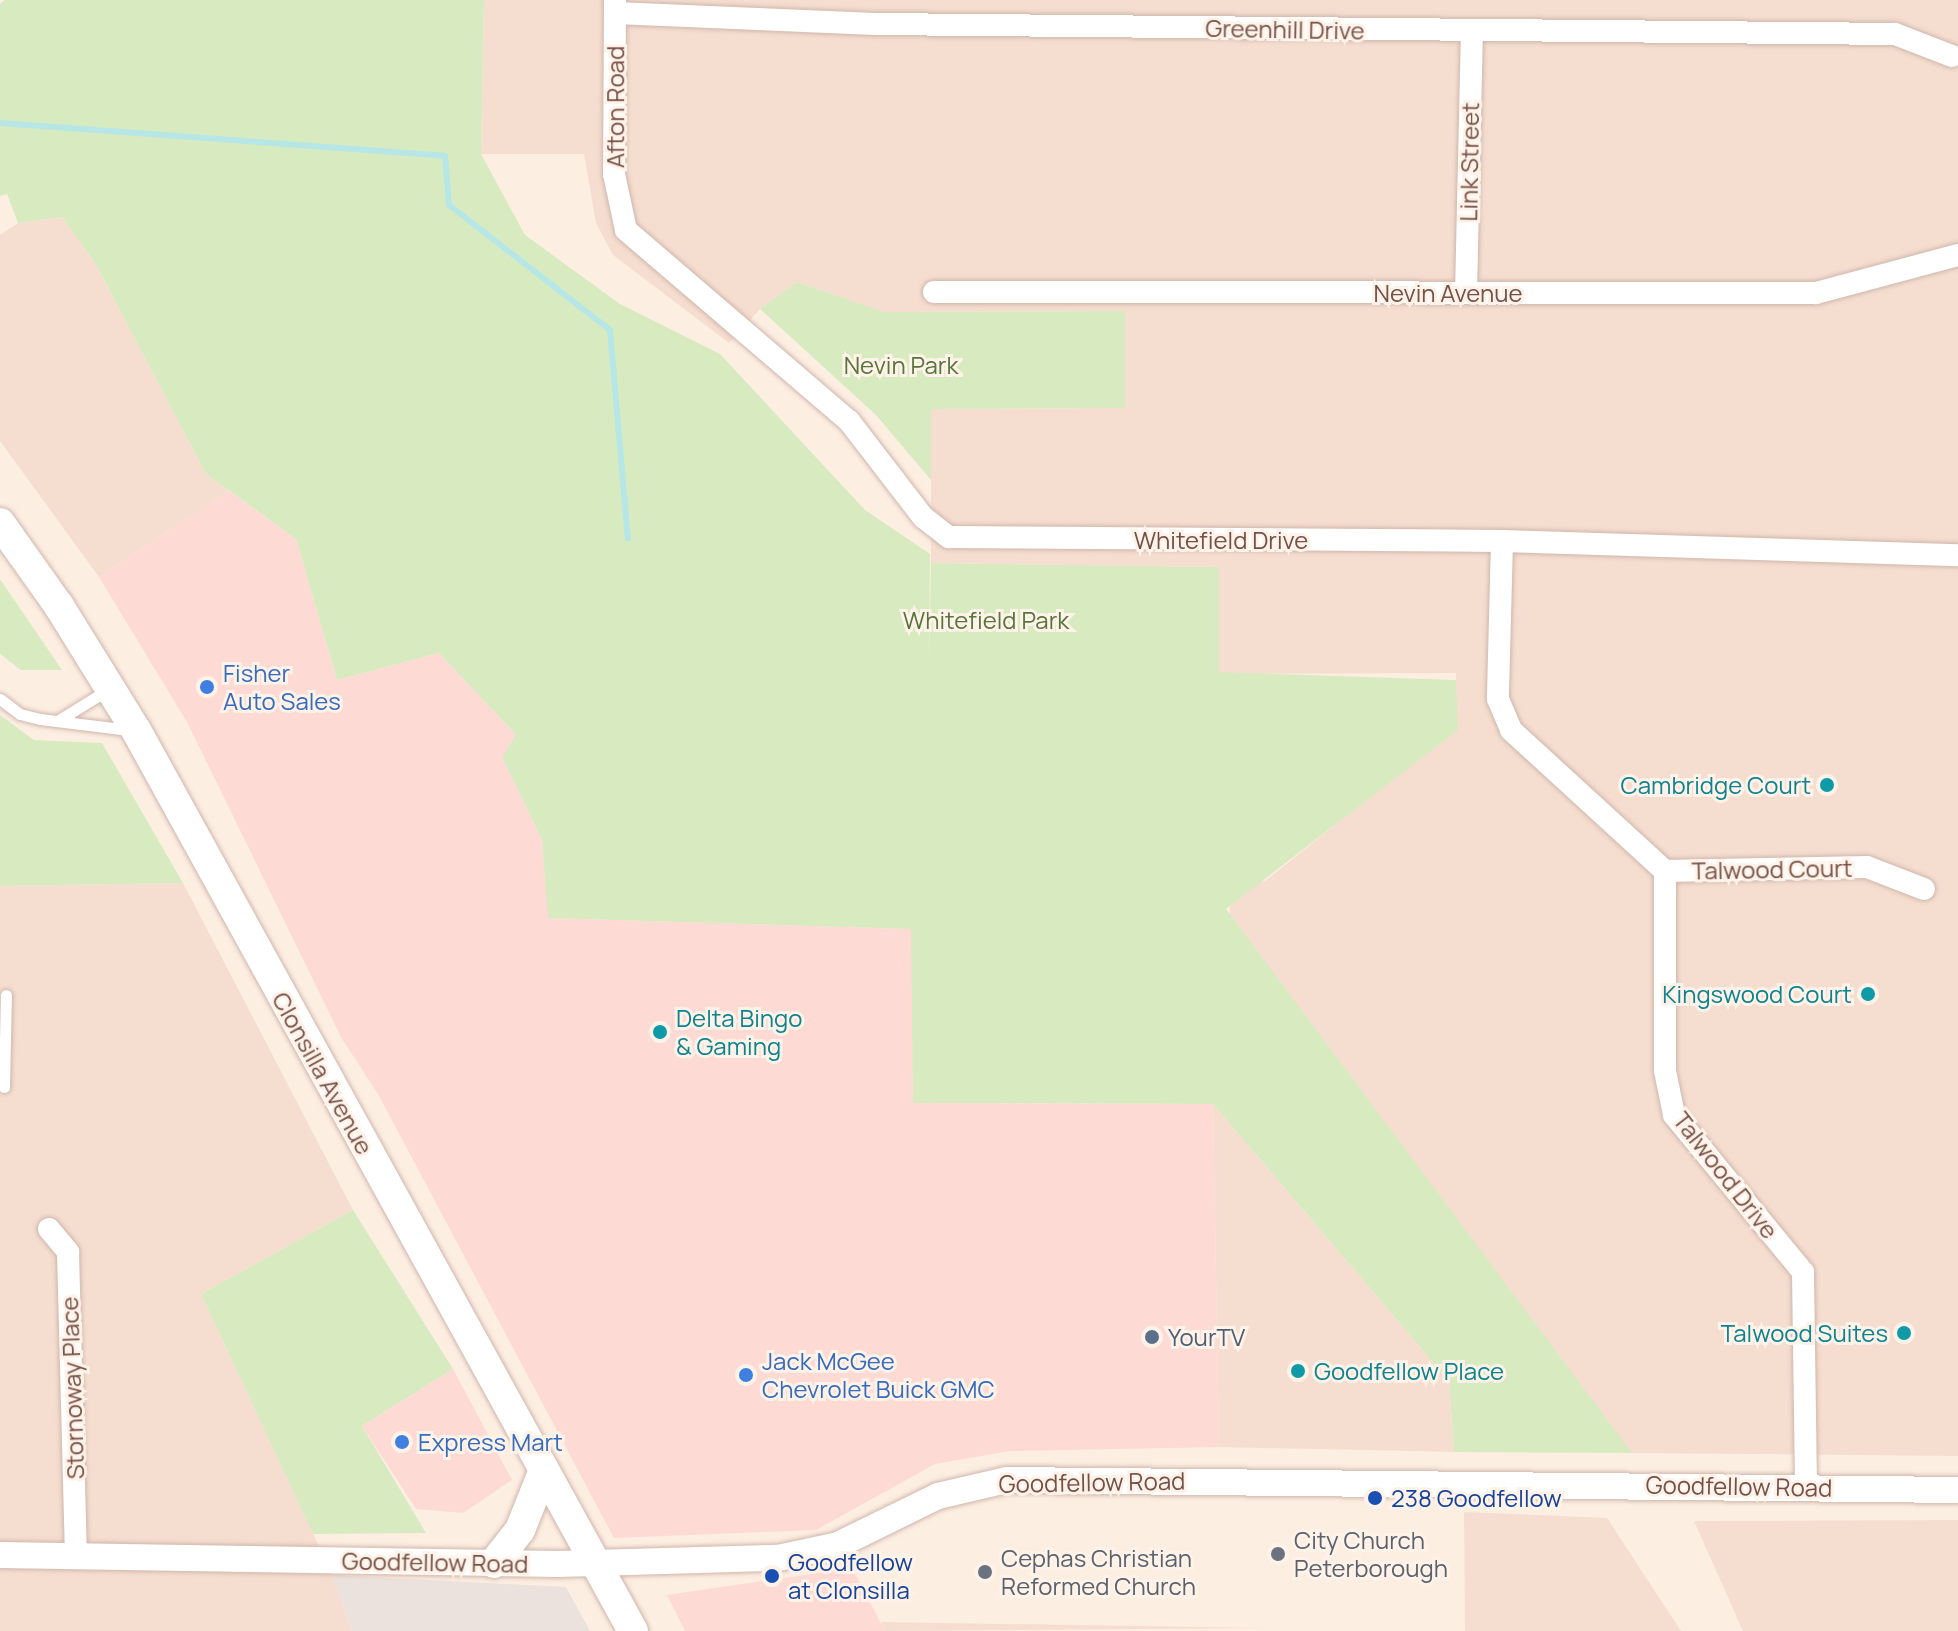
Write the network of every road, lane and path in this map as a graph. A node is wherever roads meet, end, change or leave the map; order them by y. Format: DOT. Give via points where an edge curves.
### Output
graph roads {
  1 [pos="615,6"];
  2 [pos="1472,32"];
  3 [pos="1952,56"];
  4 [pos="620,213"];
  5 [pos="1958,255"];
  6 [pos="934,292"];
  7 [pos="1466,293"];
  8 [pos="0,523"];
  9 [pos="1502,541"];
  10 [pos="1958,555"];
  11 [pos="111,688"];
  12 [pos="0,699"];
  13 [pos="59,720"];
  14 [pos="136,730"];
  15 [pos="1665,871"];
  16 [pos="1924,889"];
  17 [pos="6,995"];
  18 [pos="4,1087"];
  19 [pos="49,1229"];
  20 [pos="544,1470"];
  21 [pos="1806,1488"];
  22 [pos="1958,1490"];
  23 [pos="76,1554"];
  24 [pos="0,1555"];
  25 [pos="596,1561"];
  26 [pos="494,1563"];
  27 [pos="633,1631"];
  1 -- 2 [label="street, Greenhill Drive" via="876,24"];
  1 -- 4 [label="street, Afton Road" via="614,174"];
  2 -- 3 [label="street, Greenhill Drive" via="1895,34"];
  2 -- 7 [label="street, Link Street"];
  4 -- 9 [label="street, Whitefield Drive" via="626,230 849,421 923,517 949,537"];
  5 -- 7 [label="street, Nevin Avenue" via="1816,293"];
  6 -- 7 [label="street, Nevin Avenue"];
  8 -- 11 [label="main road, Clonsilla Avenue"];
  9 -- 10 [label="street, Whitefield Drive"];
  9 -- 15 [label="street" via="1498,699 1511,730"];
  11 -- 13 [label="lane"];
  11 -- 14 [label="main road, Clonsilla Avenue"];
  12 -- 13 [label="lane" via="20,714"];
  13 -- 14 [label="lane"];
  14 -- 20 [label="main road, Clonsilla Avenue"];
  15 -- 16 [label="street, Talwood Court" via="1867,867"];
  15 -- 21 [label="street, Talwood Drive" via="1665,1071 1674,1115 1803,1272"];
  17 -- 18 [label="lane"];
  19 -- 23 [label="street, Stornoway Place" via="68,1252"];
  20 -- 25 [label="main road, Clonsilla Avenue"];
  20 -- 26 [label="main road" via="520,1530"];
  21 -- 22 [label="street, Goodfellow Road"];
  21 -- 25 [label="street, Goodfellow Road" via="1007,1480 938,1496 838,1545 809,1553"];
  23 -- 24 [label="street, Goodfellow Road"];
  23 -- 26 [label="street, Goodfellow Road"];
  25 -- 26 [label="street, Goodfellow Road"];
  25 -- 27 [label="main road, Clonsilla Avenue"];
}
